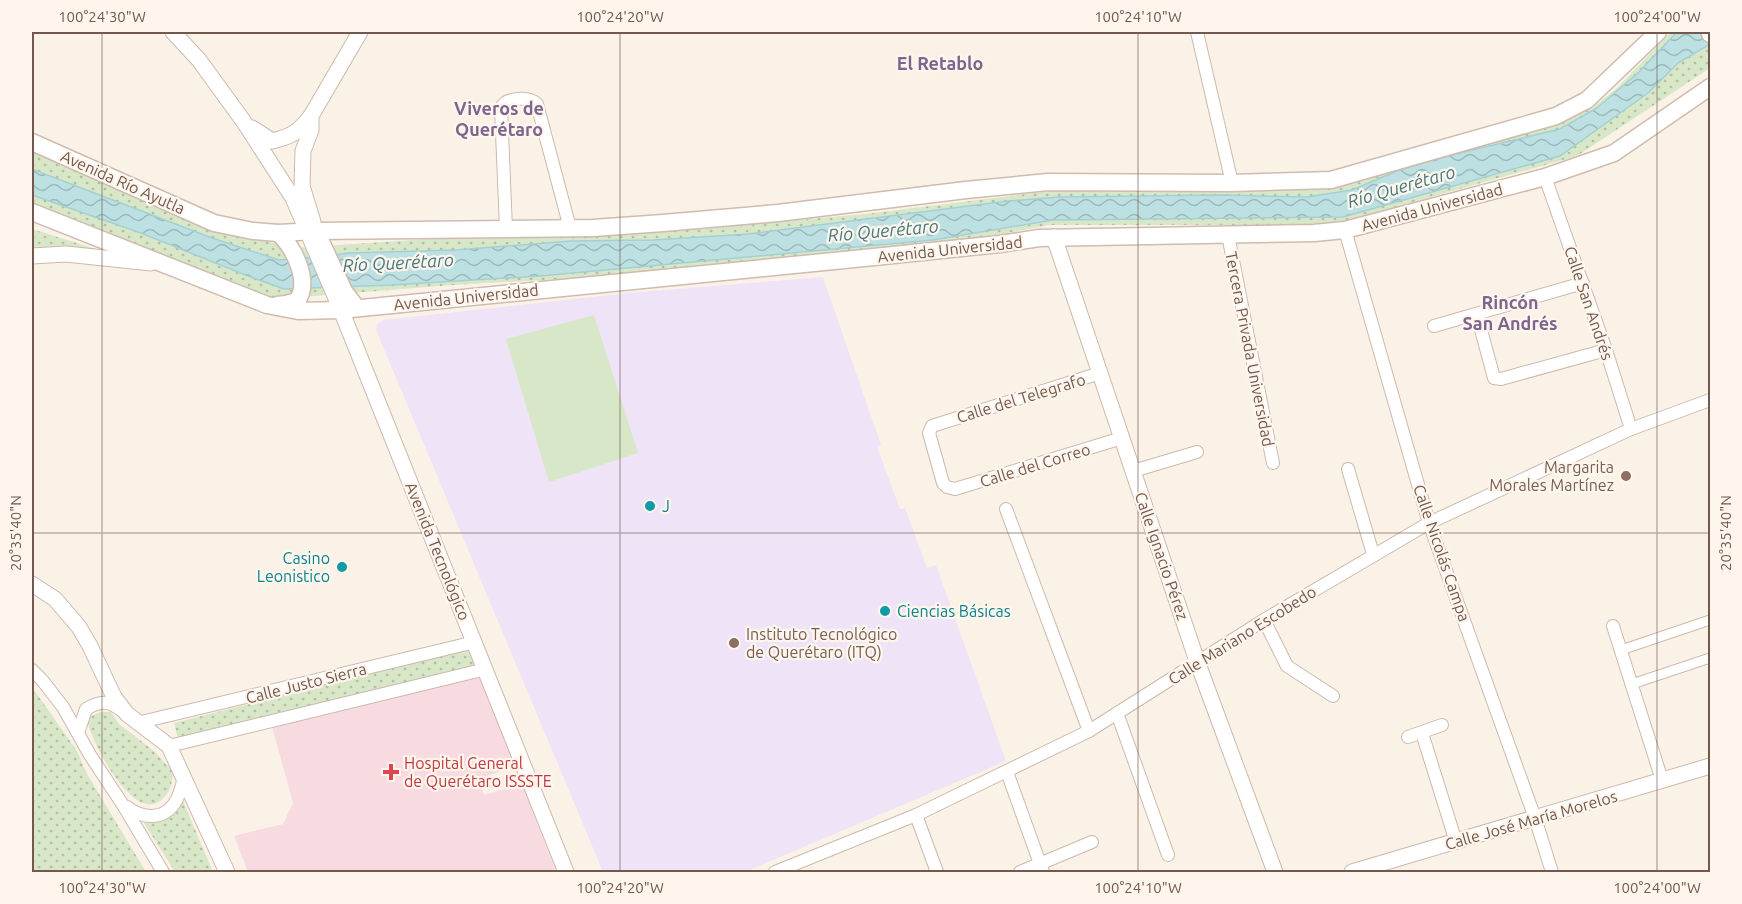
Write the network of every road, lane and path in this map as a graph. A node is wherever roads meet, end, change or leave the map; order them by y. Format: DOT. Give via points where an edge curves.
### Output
graph roads {
  1 [pos="173,32"];
  2 [pos="360,32"];
  3 [pos="366,32"];
  4 [pos="1197,32"];
  5 [pos="1658,32"];
  6 [pos="1710,87"];
  7 [pos="311,120"];
  8 [pos="244,122"];
  9 [pos="32,142"];
  10 [pos="1545,177"];
  11 [pos="1232,183"];
  12 [pos="293,198"];
  13 [pos="32,212"];
  14 [pos="570,228"];
  15 [pos="506,229"];
  16 [pos="1345,230"];
  17 [pos="278,233"];
  18 [pos="1228,235"];
  19 [pos="314,237"];
  20 [pos="1054,237"];
  21 [pos="32,256"];
  22 [pos="169,265"];
  23 [pos="1583,283"];
  24 [pos="267,305"];
  25 [pos="349,309"];
  26 [pos="1477,315"];
  27 [pos="1434,326"];
  28 [pos="1606,350"];
  29 [pos="1101,373"];
  30 [pos="1710,400"];
  31 [pos="1631,429"];
  32 [pos="1122,438"];
  33 [pos="1197,452"];
  34 [pos="1273,462"];
  35 [pos="1348,469"];
  36 [pos="1133,471"];
  37 [pos="947,488"];
  38 [pos="1006,510"];
  39 [pos="1429,523"];
  40 [pos="1373,554"];
  41 [pos="32,584"];
  42 [pos="1264,620"];
  43 [pos="1710,620"];
  44 [pos="1613,626"];
  45 [pos="475,642"];
  46 [pos="1621,650"];
  47 [pos="1710,658"];
  48 [pos="1197,661"];
  49 [pos="486,669"];
  50 [pos="32,670"];
  51 [pos="1632,684"];
  52 [pos="1333,696"];
  53 [pos="1117,713"];
  54 [pos="132,719"];
  55 [pos="1442,725"];
  56 [pos="1089,731"];
  57 [pos="78,733"];
  58 [pos="1422,733"];
  59 [pos="1408,737"];
  60 [pos="169,746"];
  61 [pos="1710,766"];
  62 [pos="1007,772"];
  63 [pos="184,777"];
  64 [pos="1662,780"];
  65 [pos="123,805"];
  66 [pos="916,815"];
  67 [pos="1534,818"];
  68 [pos="1092,842"];
  69 [pos="1456,842"];
  70 [pos="1168,855"];
  71 [pos="1042,868"];
  72 [pos="162,873"];
  73 [pos="227,873"];
  74 [pos="566,873"];
  75 [pos="775,873"];
  76 [pos="937,873"];
  77 [pos="1020,873"];
  78 [pos="1275,873"];
  79 [pos="1352,873"];
  80 [pos="1552,873"];
  1 -- 8 [label="street" via="199,60"];
  2 -- 7 [label="street"];
  3 -- 7 [label="street"];
  4 -- 11 [label="street"];
  5 -- 11 [label="main road" via="1587,100 1556,116 1331,180"];
  6 -- 10 [label="main road, Avenida Universidad" via="1614,153"];
  7 -- 8 [label="street" via="290,137 272,141"];
  7 -- 12 [label="street" via="295,158"];
  7 -- 19 [label="street" via="303,151 302,186"];
  8 -- 12 [label="street"];
  9 -- 17 [label="main road, Avenida Río Ayutla" via="214,223"];
  10 -- 16 [label="main road, Avenida Universidad"];
  10 -- 23 [label="street, Calle San Andrés"];
  11 -- 14 [label="main road" via="1048,182 767,214"];
  12 -- 19 [label="street"];
  13 -- 22 [label="main road"];
  14 -- 15 [label="main road"];
  14 -- 15 [label="street" via="537,104 510,100 501,108"];
  15 -- 19 [label="main road"];
  16 -- 18 [label="main road, Avenida Universidad"];
  16 -- 39 [label="street, Calle Nicolás Campa"];
  17 -- 19 [label="main road"];
  17 -- 24 [label="main road" via="293,254 303,282 302,292 297,301"];
  18 -- 20 [label="main road, Avenida Universidad"];
  18 -- 34 [label="street, Tercera Privada Universidad"];
  19 -- 25 [label="main road"];
  20 -- 25 [label="main road, Avenida Universidad"];
  20 -- 29 [label="street, Calle Ignacio Pérez"];
  21 -- 22 [label="street" via="66,254"];
  22 -- 24 [label="main road, Avenida Universidad"];
  23 -- 26 [label="street"];
  23 -- 28 [label="street, Calle San Andrés"];
  24 -- 25 [label="main road, Avenida Universidad" via="298,312"];
  25 -- 45 [label="street, Avenida Tecnológico"];
  26 -- 27 [label="street"];
  26 -- 28 [label="street" via="1494,378"];
  28 -- 31 [label="street, Calle San Andrés"];
  29 -- 32 [label="street, Calle Ignacio Pérez"];
  29 -- 37 [label="street, Calle del Telegrafo" via="932,426 929,433"];
  30 -- 31 [label="street, Calle Mariano Escobedo"];
  31 -- 39 [label="street, Calle Mariano Escobedo"];
  32 -- 36 [label="street, Calle Ignacio Pérez"];
  32 -- 37 [label="street, Calle del Correo" via="955,489"];
  33 -- 36 [label="street"];
  35 -- 40 [label="street"];
  36 -- 48 [label="street, Calle Ignacio Pérez"];
  38 -- 56 [label="street"];
  39 -- 40 [label="street, Calle Mariano Escobedo"];
  39 -- 67 [label="street, Calle Nicolás Campa"];
  40 -- 42 [label="street, Calle Mariano Escobedo"];
  41 -- 54 [label="street" via="56,599 79,627 114,697"];
  42 -- 48 [label="street, Calle Mariano Escobedo"];
  42 -- 52 [label="street" via="1287,666"];
  43 -- 46 [label="street"];
  44 -- 46 [label="street"];
  45 -- 49 [label="street, Avenida Tecnológico"];
  45 -- 54 [label="street, Calle Justo Sierra"];
  46 -- 51 [label="street"];
  47 -- 51 [label="street"];
  48 -- 53 [label="street, Calle Mariano Escobedo"];
  48 -- 78 [label="street, Calle Ignacio Pérez"];
  49 -- 60 [label="street, Calle Justo Sierra"];
  49 -- 74 [label="street, Avenida Tecnológico"];
  50 -- 57 [label="street" via="63,707"];
  51 -- 64 [label="street"];
  53 -- 56 [label="street, Calle Mariano Escobedo"];
  53 -- 70 [label="street"];
  54 -- 57 [label="street" via="111,702 99,702 86,709"];
  54 -- 60 [label="street"];
  55 -- 58 [label="street"];
  56 -- 62 [label="street, Calle Mariano Escobedo"];
  57 -- 65 [label="street"];
  58 -- 59 [label="street"];
  58 -- 69 [label="street"];
  60 -- 63 [label="street"];
  61 -- 64 [label="street, Calle José María Morelos"];
  62 -- 66 [label="street, Calle Mariano Escobedo"];
  62 -- 71 [label="street"];
  63 -- 65 [label="street" via="174,805 163,814 149,817"];
  63 -- 73 [label="street"];
  64 -- 67 [label="street, Calle José María Morelos"];
  65 -- 72 [label="street"];
  66 -- 75 [label="street, Calle Mariano Escobedo"];
  66 -- 76 [label="street"];
  67 -- 69 [label="street, Calle José María Morelos"];
  67 -- 80 [label="street, Calle Nicolás Campa"];
  68 -- 71 [label="street"];
  69 -- 79 [label="street, Calle José María Morelos"];
  71 -- 77 [label="street"];
}
